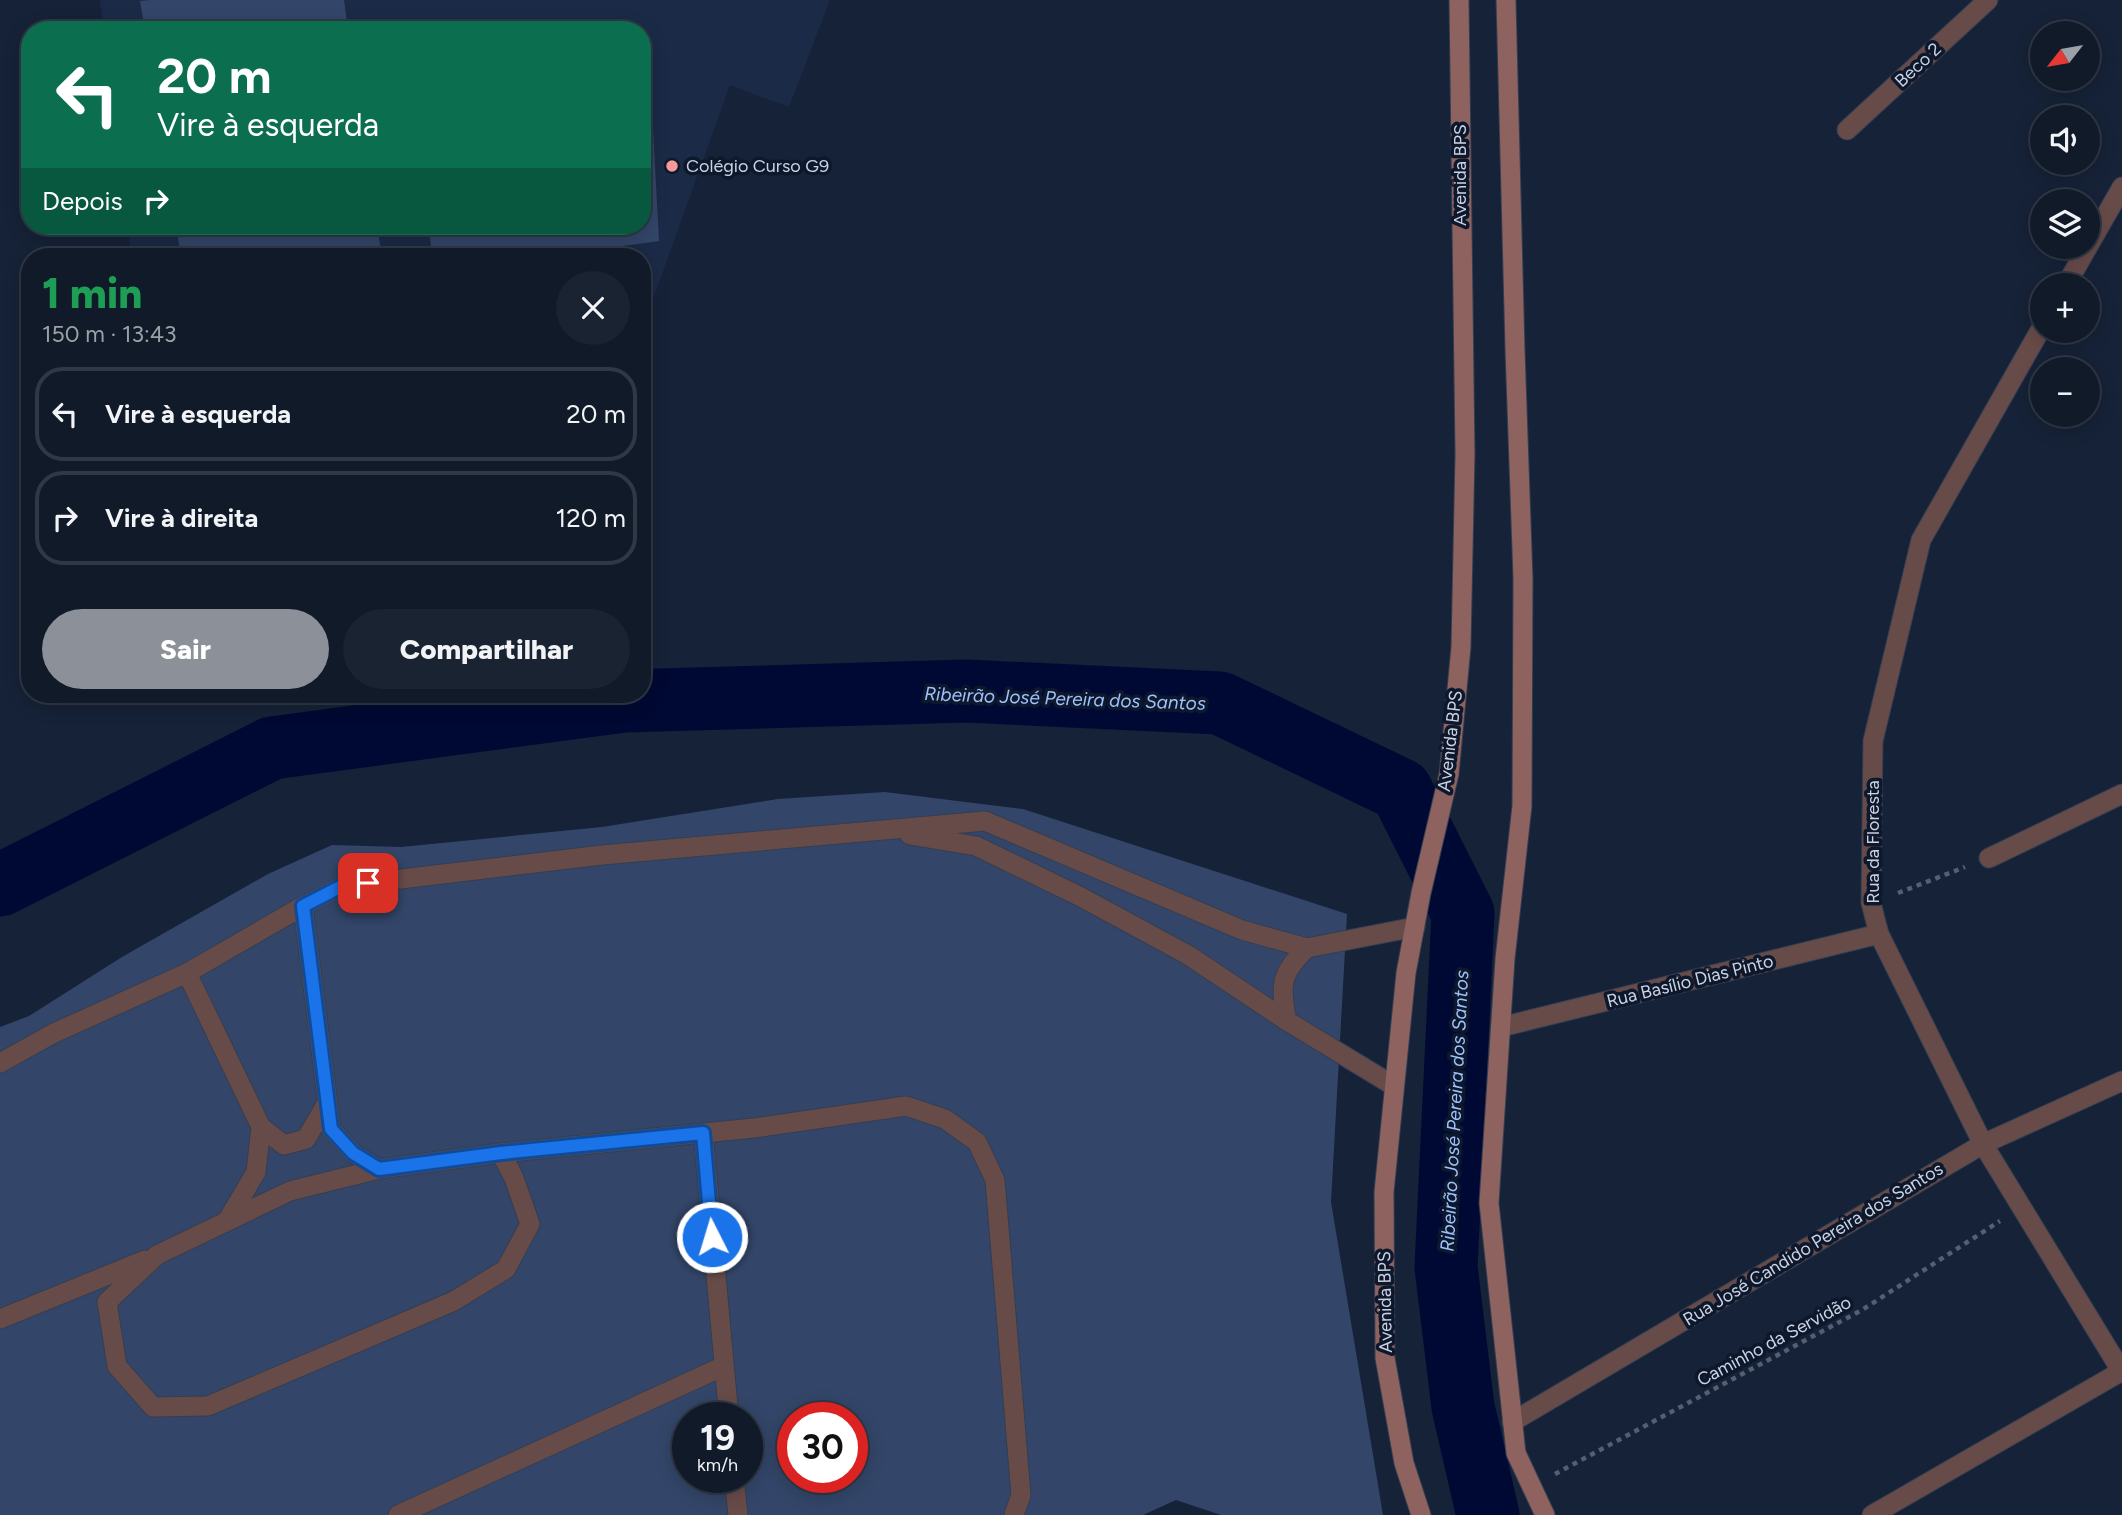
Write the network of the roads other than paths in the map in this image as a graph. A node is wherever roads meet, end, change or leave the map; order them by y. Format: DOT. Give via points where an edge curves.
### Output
graph roads {
  1 [pos="1459,0"];
  2 [pos="1506,0"];
  3 [pos="1988,0"];
  4 [pos="1847,130"];
  5 [pos="2122,187"];
  6 [pos="2073,273"];
  7 [pos="2033,343"];
  8 [pos="2122,794"];
  9 [pos="881,830"];
  10 [pos="1989,858"];
  11 [pos="303,906"];
  12 [pos="1415,927"];
  13 [pos="1880,934"];
  14 [pos="1307,948"];
  15 [pos="187,973"];
  16 [pos="1287,1021"];
  17 [pos="1501,1027"];
  18 [pos="0,1063"];
  19 [pos="2122,1081"];
  20 [pos="1394,1086"];
  21 [pos="327,1103"];
  22 [pos="261,1128"];
  23 [pos="703,1133"];
  24 [pos="1983,1144"];
  25 [pos="501,1153"];
  26 [pos="379,1169"];
  27 [pos="228,1221"];
  28 [pos="157,1255"];
  29 [pos="0,1319"];
  30 [pos="724,1366"];
  31 [pos="2122,1371"];
  32 [pos="727,1402"];
  33 [pos="1511,1422"];
  34 [pos="736,1493"];
  35 [pos="398,1515"];
  36 [pos="738,1515"];
  37 [pos="1014,1515"];
  38 [pos="1420,1515"];
  39 [pos="1545,1515"];
  40 [pos="1872,1515"];
  1 -- 12 [label="main road, Avenida BPS" via="1465,454 1461,647 1449,774"];
  2 -- 17 [label="main road" via="1523,579 1522,792"];
  3 -- 4 [label="street, Beco 2"];
  5 -- 6 [label="street"];
  7 -- 13 [label="street, Rua da Floresta" via="1921,540 1872,741 1871,903"];
  8 -- 10 [label="street"];
  9 -- 11 [label="street" via="602,855 342,886"];
  9 -- 14 [label="street" via="985,821 1242,930"];
  9 -- 16 [label="street" via="976,846 1188,955"];
  11 -- 15 [label="street"];
  11 -- 21 [label="street"];
  12 -- 14 [label="street"];
  12 -- 20 [label="main road, Avenida BPS"];
  13 -- 17 [label="street, Rua Basílio Dias Pinto"];
  13 -- 24 [label="street, Rua da Floresta"];
  14 -- 16 [label="street" via="1283,978"];
  15 -- 18 [label="street" via="54,1033"];
  15 -- 22 [label="street"];
  16 -- 20 [label="street"];
  17 -- 33 [label="main road" via="1489,1202"];
  19 -- 24 [label="street, Rua José Candido Pereira dos Santos"];
  20 -- 38 [label="main road, Avenida BPS" via="1384,1192 1385,1358 1404,1463"];
  21 -- 22 [label="street" via="306,1139 284,1145"];
  21 -- 26 [label="street" via="331,1129 353,1153"];
  22 -- 27 [label="street" via="256,1172"];
  23 -- 25 [label="street"];
  23 -- 30 [label="street"];
  23 -- 37 [label="street" via="906,1106 945,1119 976,1142 995,1180 1021,1494"];
  24 -- 31 [label="street, Rua da Floresta"];
  24 -- 33 [label="street, Rua José Candido Pereira dos Santos"];
  25 -- 26 [label="street"];
  25 -- 28 [label="street" via="530,1224 506,1269 454,1301 208,1406 153,1407 117,1366 107,1303"];
  26 -- 27 [label="street" via="290,1191"];
  27 -- 28 [label="street"];
  28 -- 29 [label="street"];
  30 -- 32 [label="street"];
  30 -- 35 [label="street"];
  31 -- 40 [label="street"];
  33 -- 39 [label="main road" via="1516,1453"];
  34 -- 36 [label="street"];
}
